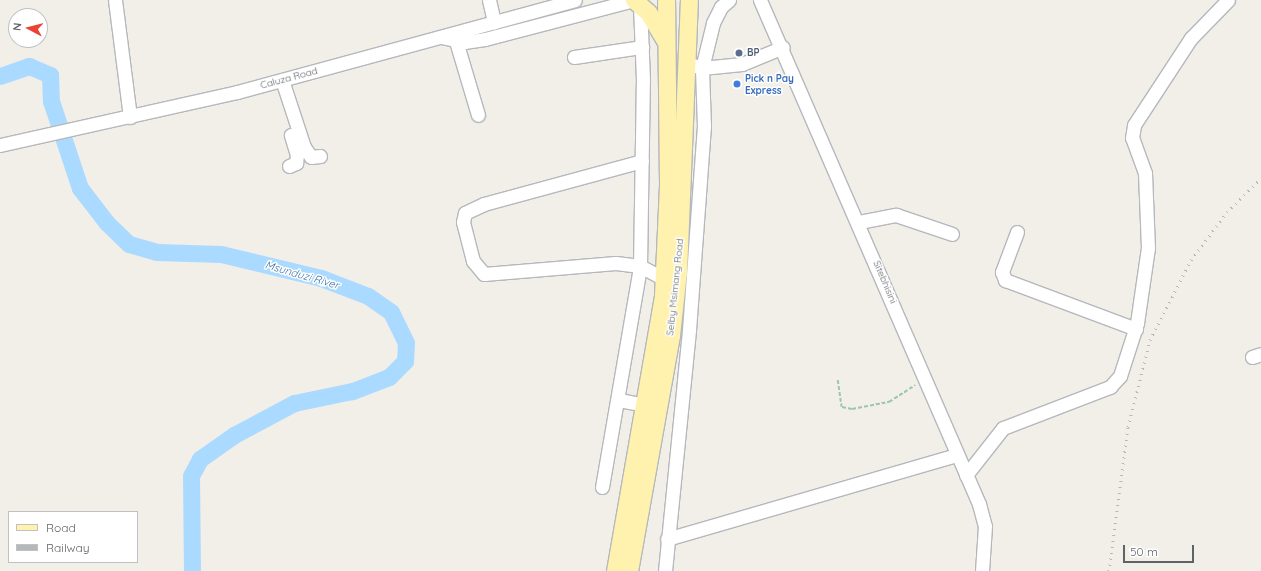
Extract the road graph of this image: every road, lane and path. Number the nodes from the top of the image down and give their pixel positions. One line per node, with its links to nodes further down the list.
1 (115, 0): 20 (street)
2 (489, 0): 10 (street)
3 (575, 0): 10 (street, Caluza Road)
4 (666, 0): 13 (main road, Selby Msimang Road)
5 (689, 0): 17 (main road, Selby Msimang Road)
6 (729, 0): 17 (street)
7 (760, 0): 15 (street, Sitebhisini)
8 (1228, 0): 30 (street)
9 (636, 2): 12 (street); 13 (main road); 14 (street)
10 (494, 22): 11 (street, Caluza Road)
11 (439, 37): 12 (street); 18 (street, Caluza Road)
12 (456, 41): 19 (street)
13 (667, 44): 29 (main road, Selby Msimang Road)
14 (642, 47): 16 (street); 23 (street)
15 (783, 47): 17 (street); 25 (street, Sitebhisini)
16 (574, 57)
17 (695, 65): 38 (street); 40 (main road, Selby Msimang Road)
18 (278, 81): 20 (street, Caluza Road); 22 (street); 24 (street)
19 (478, 115)
20 (130, 117): 21 (street, Caluza Road)
21 (0, 145)
22 (320, 156)
23 (642, 161): 28 (street); 28 (street)
24 (289, 166)
25 (859, 222): 27 (street); 31 (street, Sitebhisini)
26 (1017, 232): 30 (street)
27 (952, 234)
28 (640, 266): 29 (street); 33 (street)
29 (664, 279): 34 (main road, Selby Msimang Road)
30 (1136, 329): 36 (street)
31 (925, 375): 32 (path); 35 (street, Sitebhisini)
32 (838, 380)
33 (619, 400): 34 (street); 37 (street)
34 (645, 405): 39 (main road, Selby Msimang Road)
35 (958, 455): 36 (street, Sitebhisini); 38 (street)
36 (966, 475): 42 (street, Sitebhisini)
37 (602, 487)
38 (668, 539): 41 (street)
39 (615, 571)
40 (629, 571)
41 (665, 571)
42 (982, 571)

